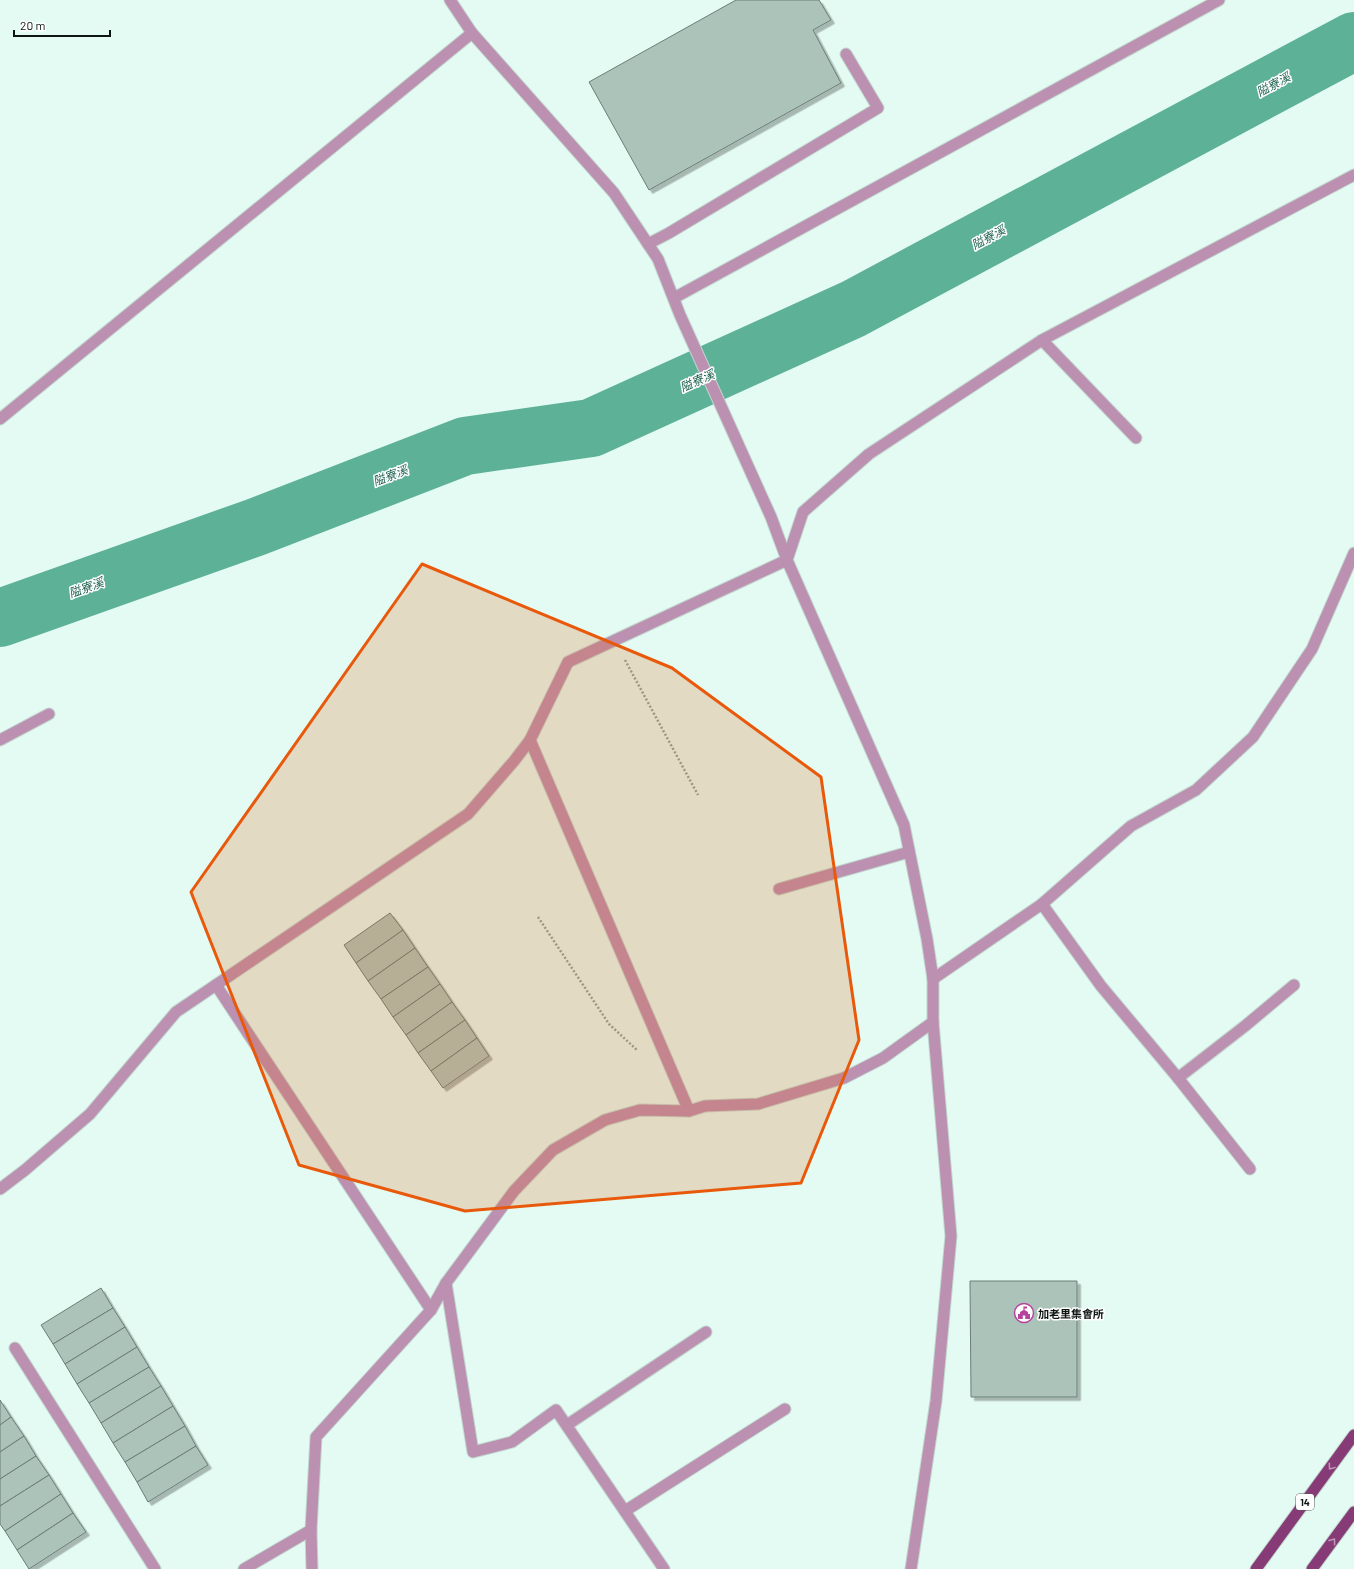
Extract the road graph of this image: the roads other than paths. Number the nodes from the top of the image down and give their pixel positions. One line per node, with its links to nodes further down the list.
1 (450, 0): 3 (street)
2 (1219, 0): 7 (street)
3 (472, 33): 6 (street); 9 (street)
4 (846, 54): 6 (street)
5 (1354, 175): 8 (street)
6 (648, 244): 7 (street)
7 (674, 298): 12 (street)
8 (1042, 340): 10 (street); 12 (street)
9 (0, 419)
10 (1136, 438)
11 (1354, 553): 18 (street)
12 (787, 560): 15 (street); 16 (street)
13 (49, 714): 14 (street)
14 (0, 740)
15 (530, 740): 20 (street); 24 (street)
16 (909, 852): 17 (street); 19 (street)
17 (779, 889)
18 (1042, 904): 19 (street); 23 (street)
19 (933, 979): 22 (street)
20 (216, 985): 26 (street); 28 (street)
21 (1294, 985): 23 (street)
22 (933, 1022): 24 (street); 41 (street)
23 (1178, 1078): 25 (street)
24 (689, 1111): 27 (street)
25 (1250, 1169)
26 (0, 1189)
27 (446, 1283): 28 (street); 32 (street)
28 (431, 1310): 36 (street)
29 (706, 1332): 32 (street)
30 (15, 1348): 37 (street)
31 (785, 1409): 34 (street)
32 (567, 1425): 34 (street)
33 (1354, 1435): 42 (main road, 14, one-way to 42)
34 (625, 1511): 40 (street)
35 (1354, 1512): 43 (main road, one-way to 35)
36 (310, 1530): 38 (street); 39 (street)
37 (155, 1569)
38 (244, 1569)
39 (312, 1569)
40 (664, 1569)
41 (911, 1569)
42 (1256, 1569)
43 (1312, 1569)

